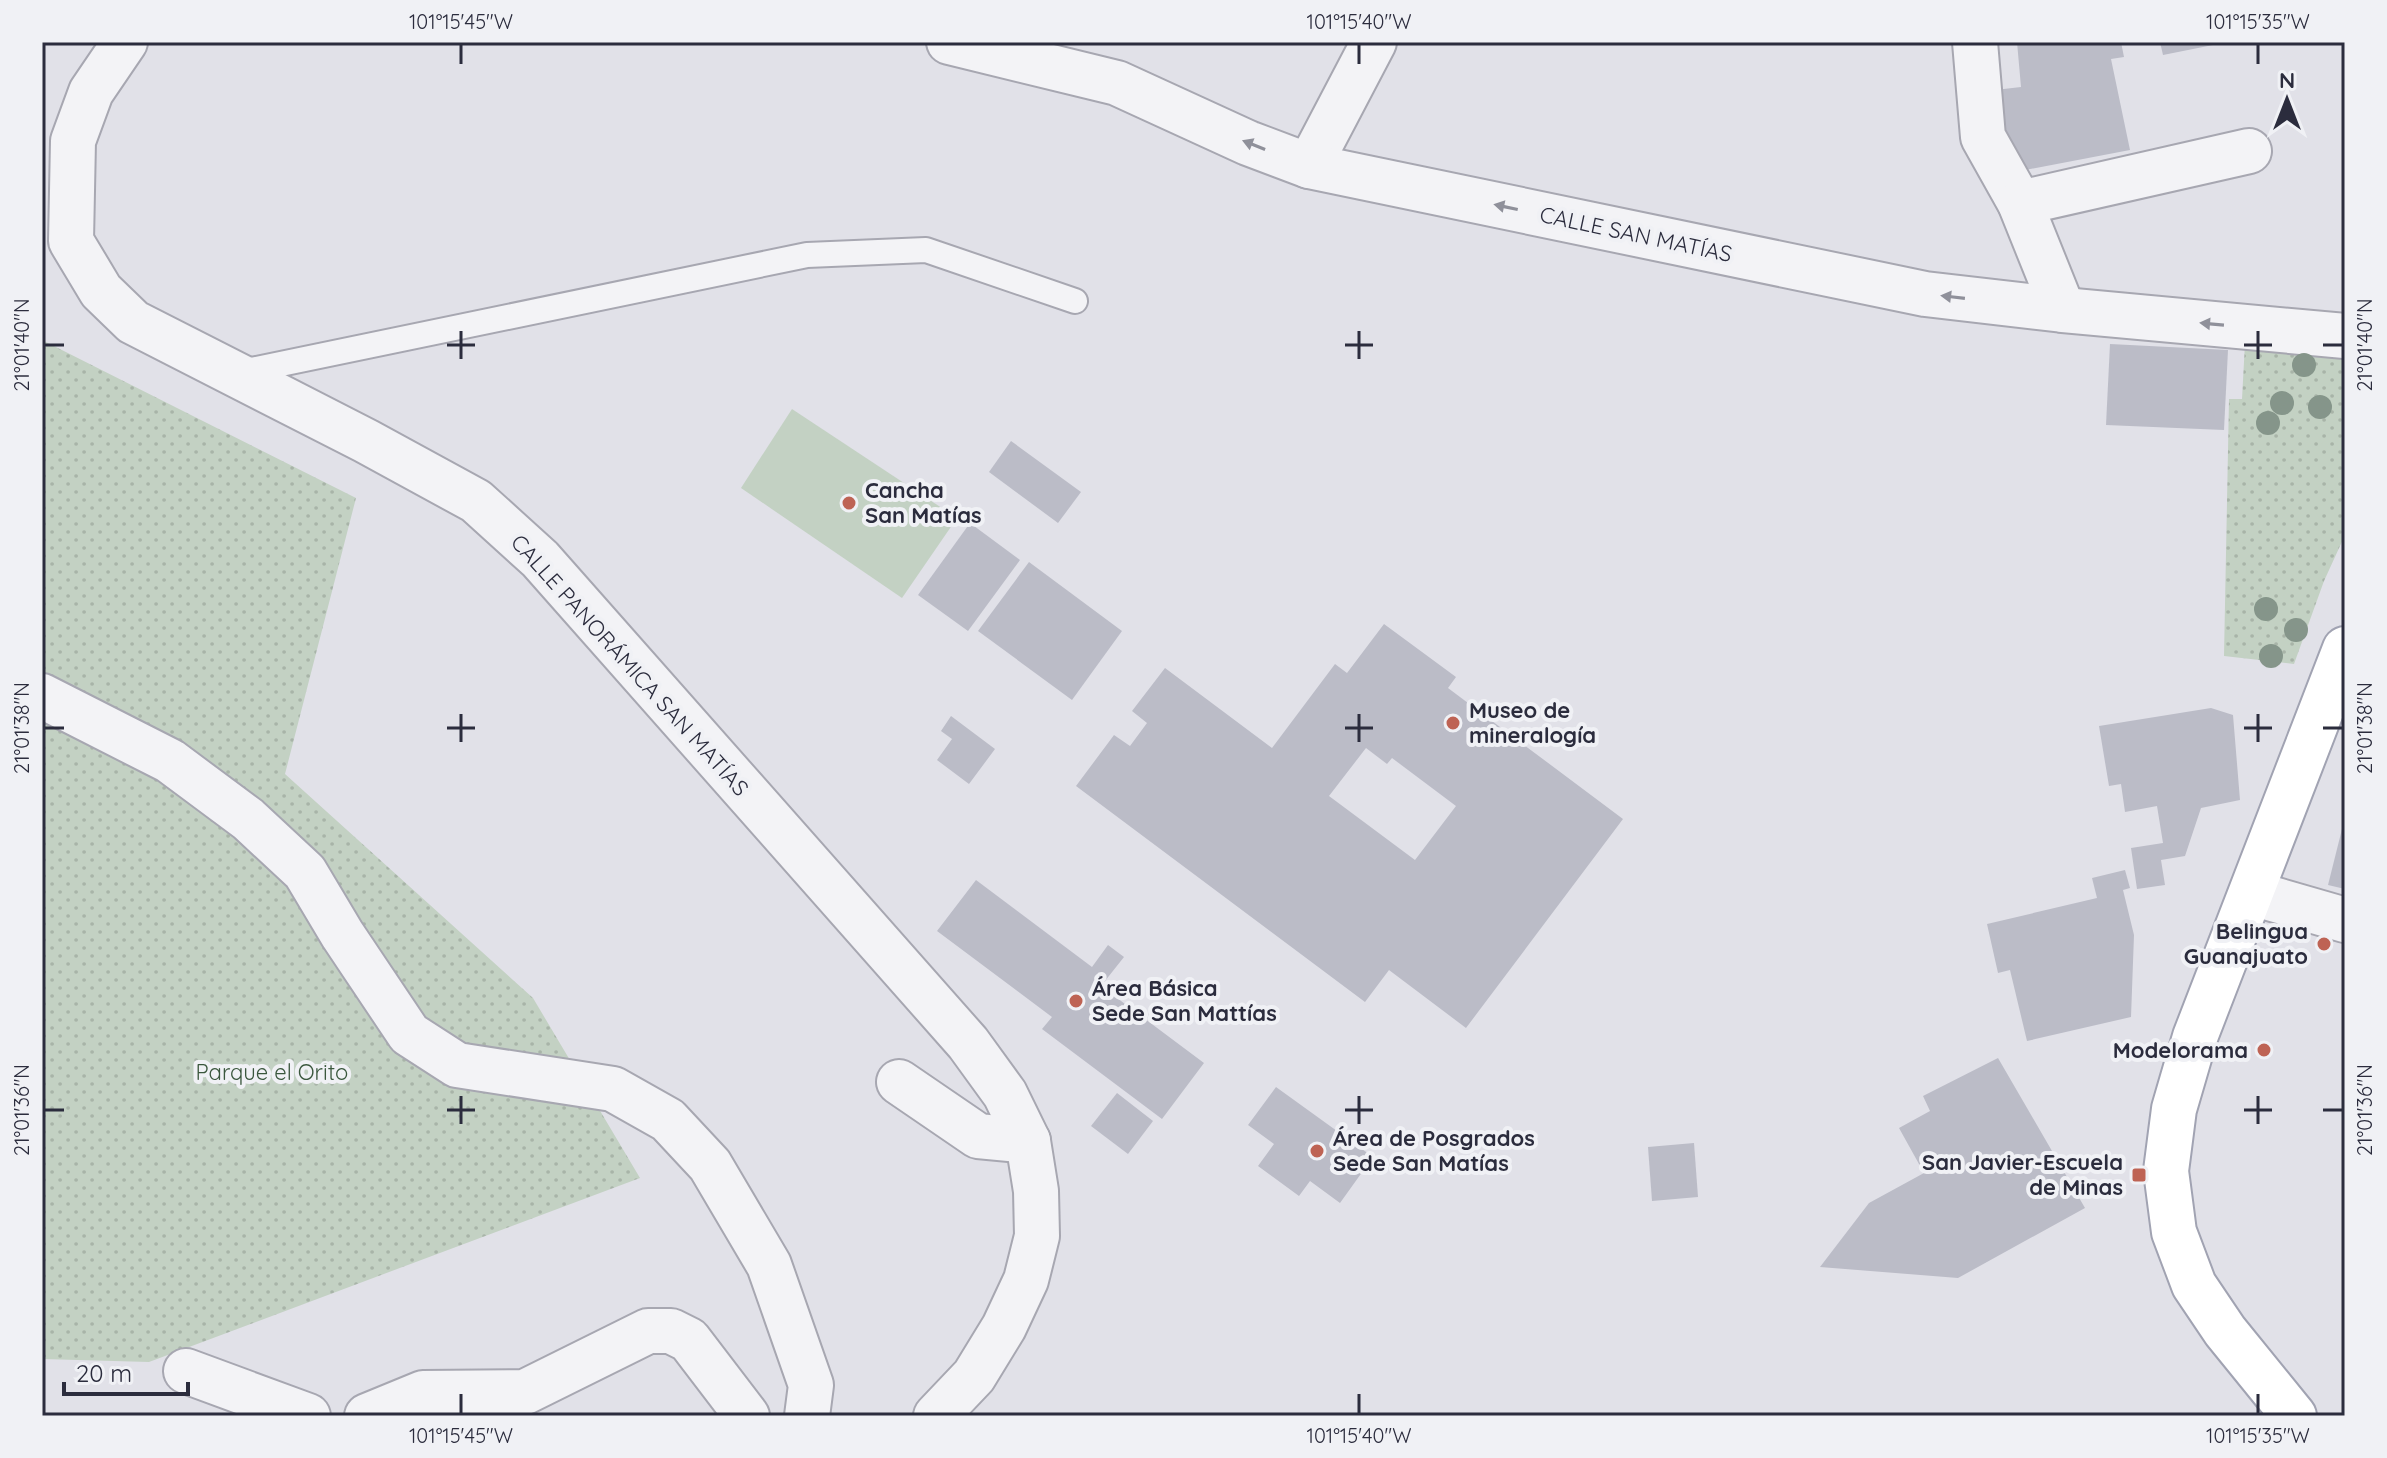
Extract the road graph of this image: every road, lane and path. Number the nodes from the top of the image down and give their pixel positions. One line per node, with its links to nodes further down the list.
1 (125, 42): 11 (street, CALLE PANORÁMICA SAN MATÍAS)
2 (949, 42): 6 (street, CALLE SAN MATÍAS, one-way to 2)
3 (1374, 42): 6 (street)
4 (1975, 42): 7 (street)
5 (2249, 151): 7 (street)
6 (1309, 166): 9 (street, CALLE SAN MATÍAS, one-way to 6)
7 (2020, 203): 9 (street)
8 (1075, 301): 11 (lane)
9 (2063, 310): 10 (street, CALLE SAN MATÍAS, one-way to 9)
10 (2345, 336)
11 (234, 374): 17 (street, CALLE PANORÁMICA SAN MATÍAS)
12 (2345, 649): 14 (main road)
13 (42, 696): 22 (street)
14 (2252, 893): 15 (street); 24 (main road)
15 (2345, 920)
16 (899, 1082): 17 (street)
17 (1028, 1141): 23 (street, CALLE PANORÁMICA SAN MATÍAS)
18 (186, 1371): 19 (street)
19 (308, 1416)
20 (367, 1416): 21 (street)
21 (747, 1416)
22 (807, 1416)
23 (936, 1416)
24 (2294, 1416)

